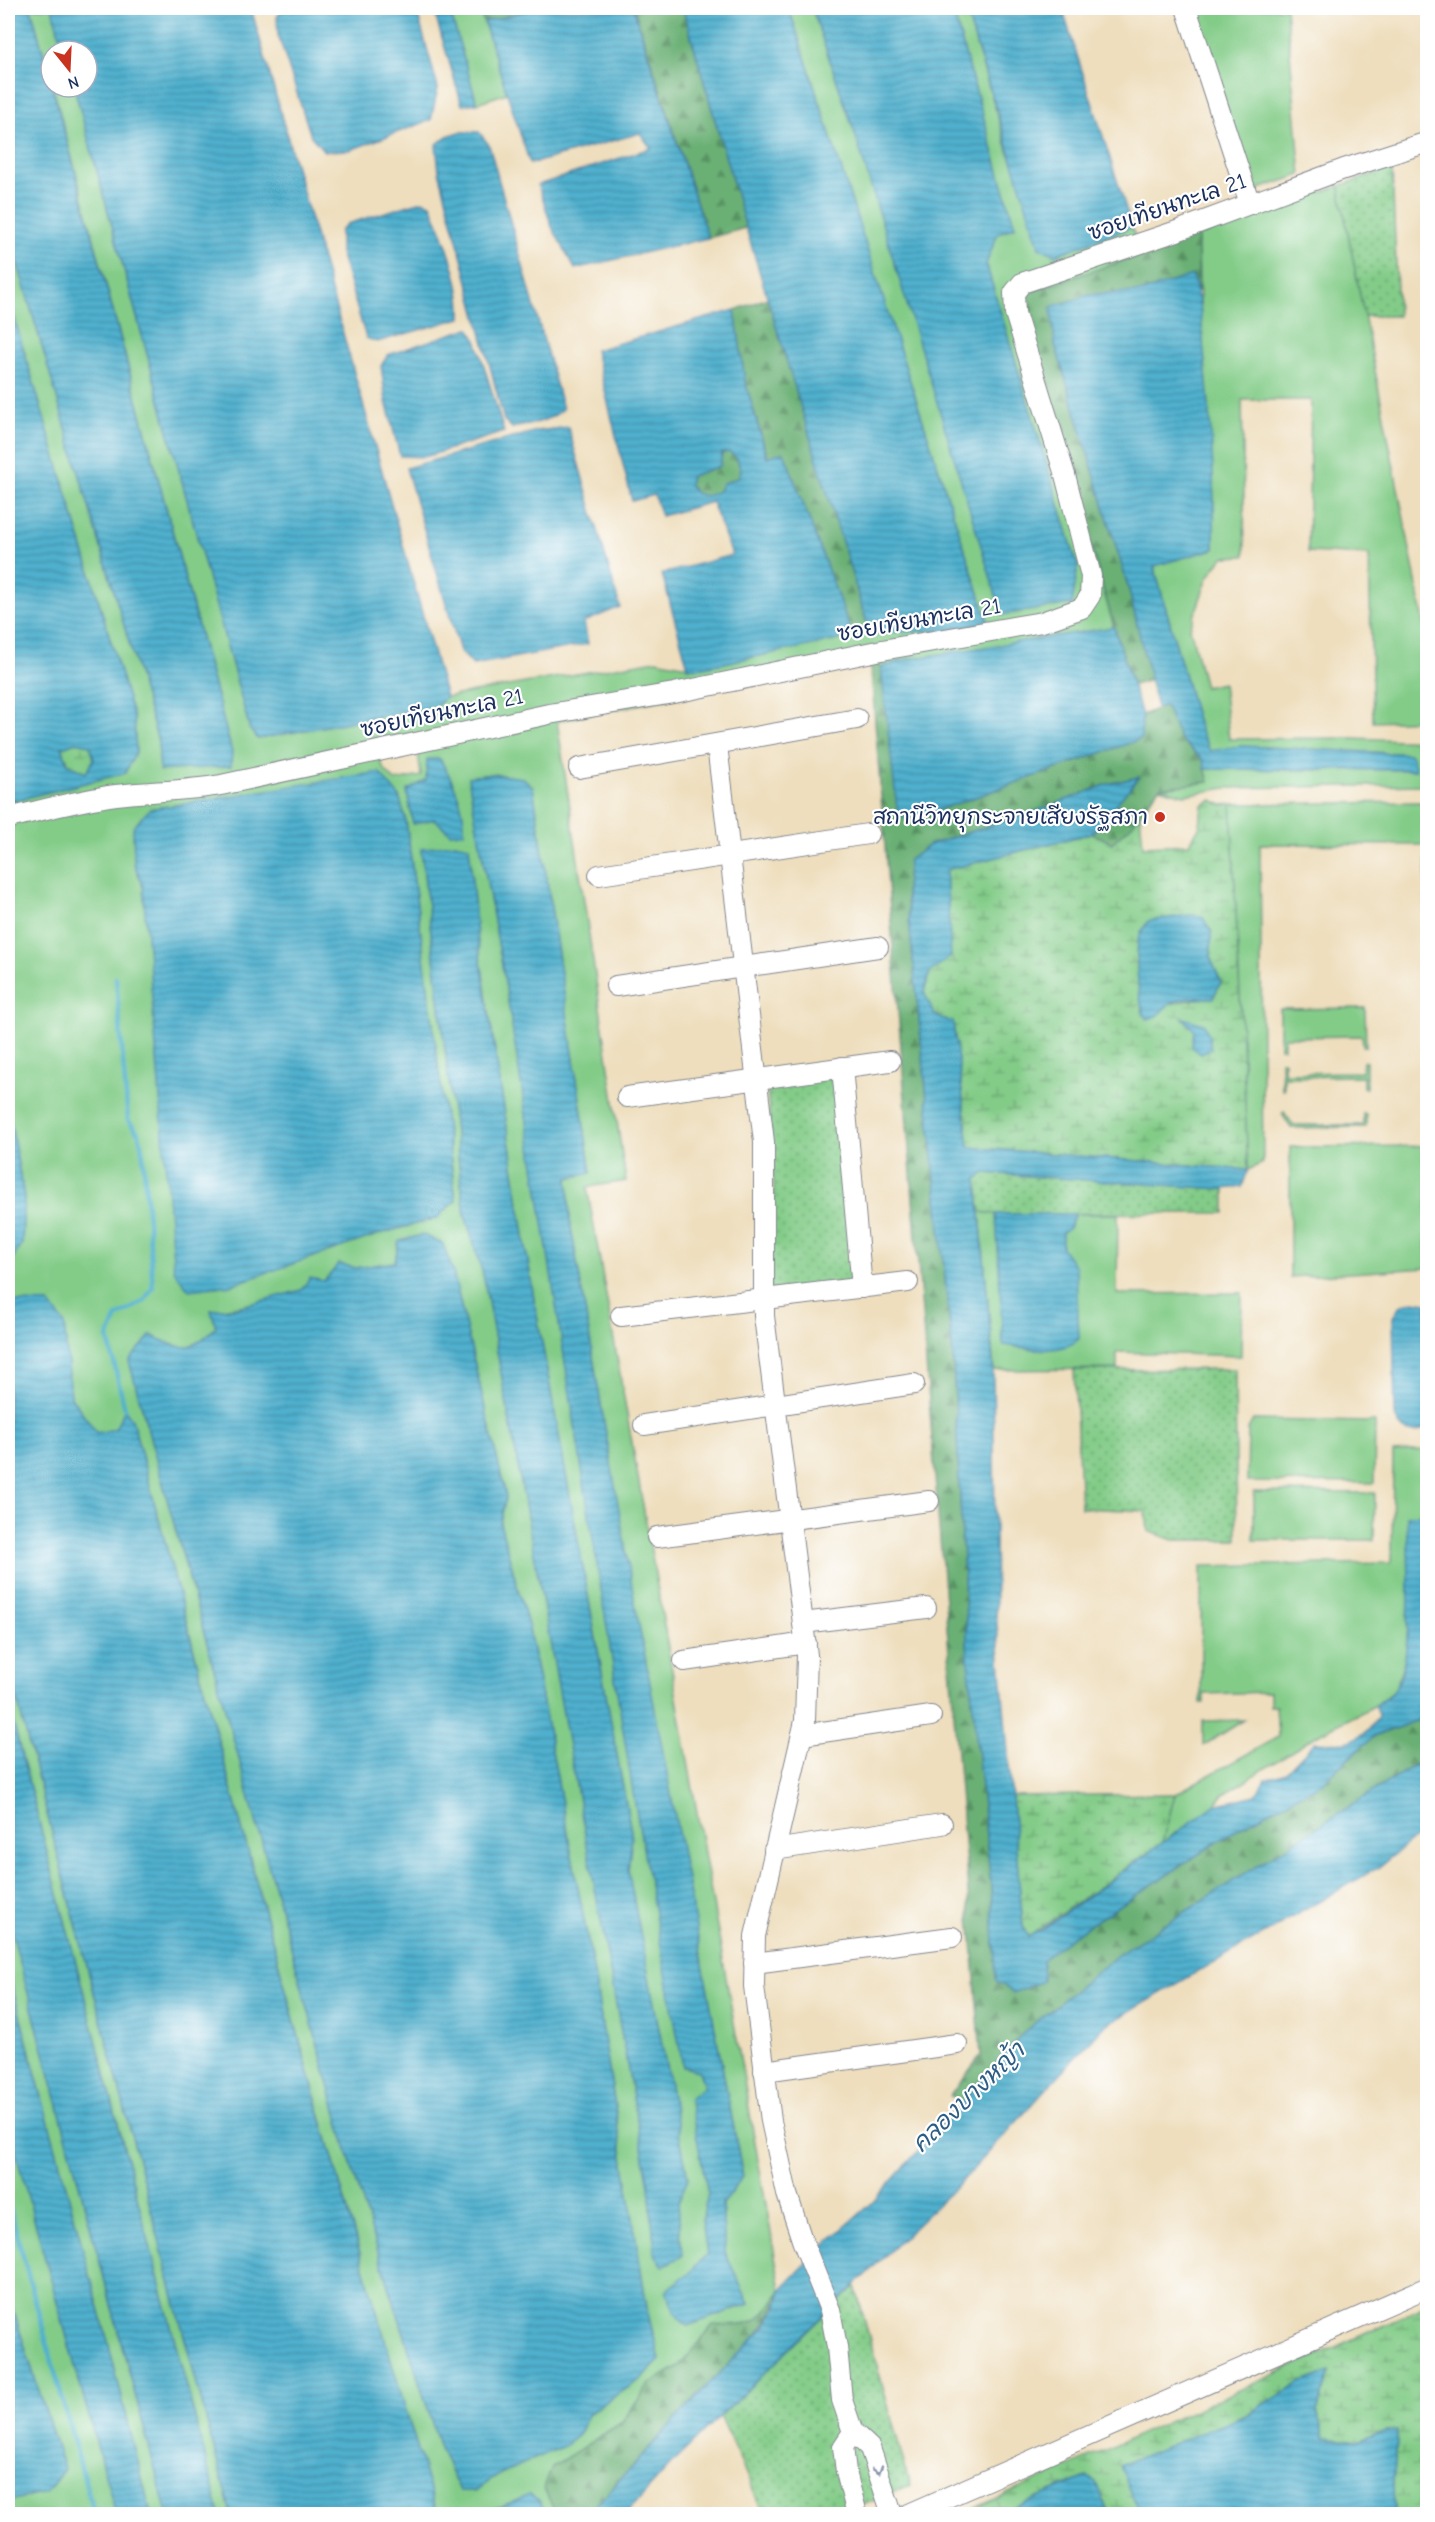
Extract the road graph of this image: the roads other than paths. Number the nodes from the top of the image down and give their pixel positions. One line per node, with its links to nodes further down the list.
1 (1186, 8): 3 (street)
2 (1428, 142): 3 (street, ซอยเทียนทะเล 21)
3 (1250, 204): 7 (street, ซอยเทียนทะเล 21)
4 (857, 719): 5 (street)
5 (717, 745): 6 (street); 9 (street)
6 (579, 768)
7 (8, 818)
8 (868, 834): 9 (street)
9 (730, 855): 10 (street); 12 (street)
10 (599, 874)
11 (878, 947): 12 (street)
12 (743, 967): 13 (street); 16 (street)
13 (616, 986)
14 (890, 1061): 15 (street)
15 (842, 1068): 16 (street); 19 (street)
16 (756, 1079): 17 (street); 20 (street)
17 (627, 1097)
18 (908, 1282): 19 (street)
19 (862, 1288): 20 (street)
20 (764, 1299): 21 (street); 23 (street)
21 (621, 1316)
22 (914, 1383): 23 (street)
23 (775, 1405): 24 (street); 26 (street)
24 (644, 1425)
25 (930, 1501): 26 (street)
26 (790, 1519): 27 (street); 29 (street)
27 (657, 1537)
28 (926, 1608): 29 (street)
29 (803, 1623): 30 (street)
30 (806, 1643): 31 (street); 33 (street)
31 (684, 1661)
32 (931, 1716): 33 (street)
33 (802, 1735): 35 (street)
34 (942, 1824): 35 (street)
35 (774, 1850): 37 (street)
36 (952, 1937): 37 (street)
37 (754, 1964): 39 (street)
38 (957, 2044): 39 (street)
39 (764, 2071): 41 (street)
40 (1428, 2287): 44 (street)
41 (853, 2432): 42 (street); 43 (street, one-way to 43)
42 (857, 2514)
43 (892, 2514)
44 (909, 2514)

